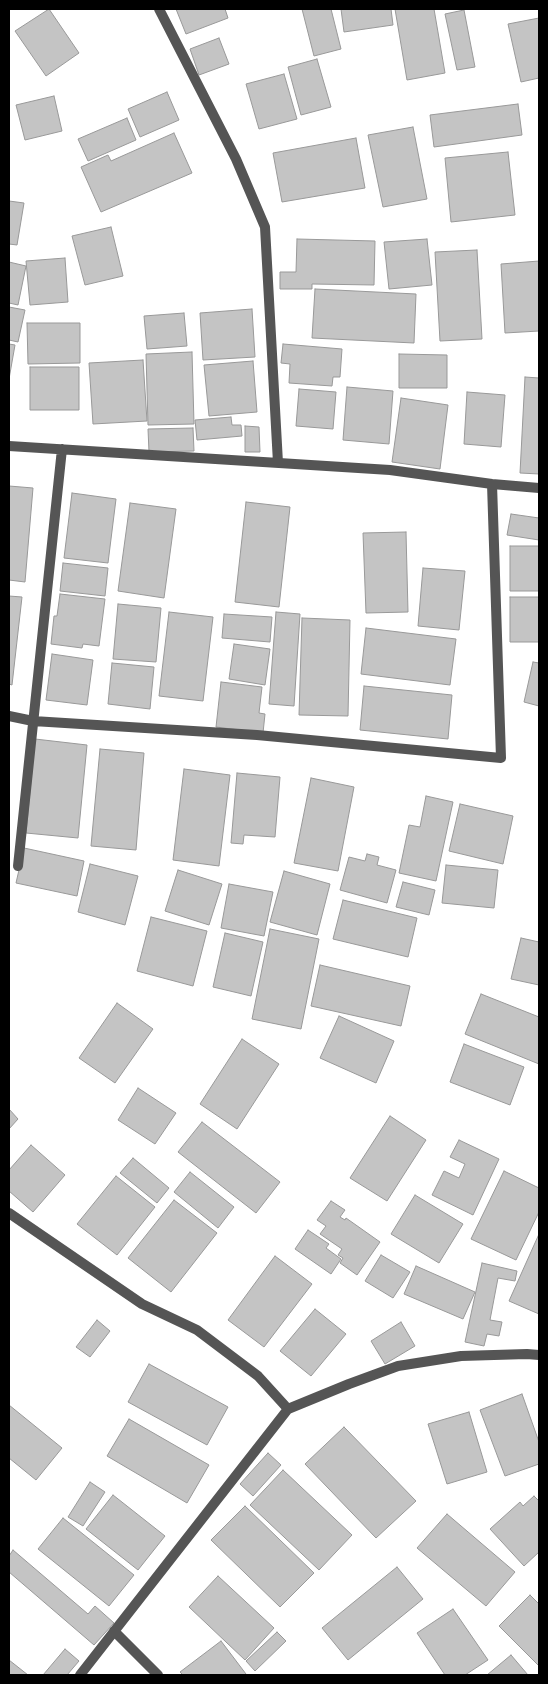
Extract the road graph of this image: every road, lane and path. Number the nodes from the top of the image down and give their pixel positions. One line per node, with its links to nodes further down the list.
1 (159, 9): 4 (street)
2 (9, 446): 3 (street)
3 (62, 449): 4 (street); 8 (street)
4 (278, 463): 5 (street)
5 (492, 484): 6 (street); 8 (street)
6 (539, 488)
7 (9, 716): 8 (street)
8 (33, 721): 9 (street)
9 (18, 866)
10 (9, 1213): 12 (street)
11 (539, 1355): 12 (street)
12 (288, 1409): 13 (street)
13 (114, 1631): 14 (street); 15 (street)
14 (80, 1675)
15 (158, 1675)

